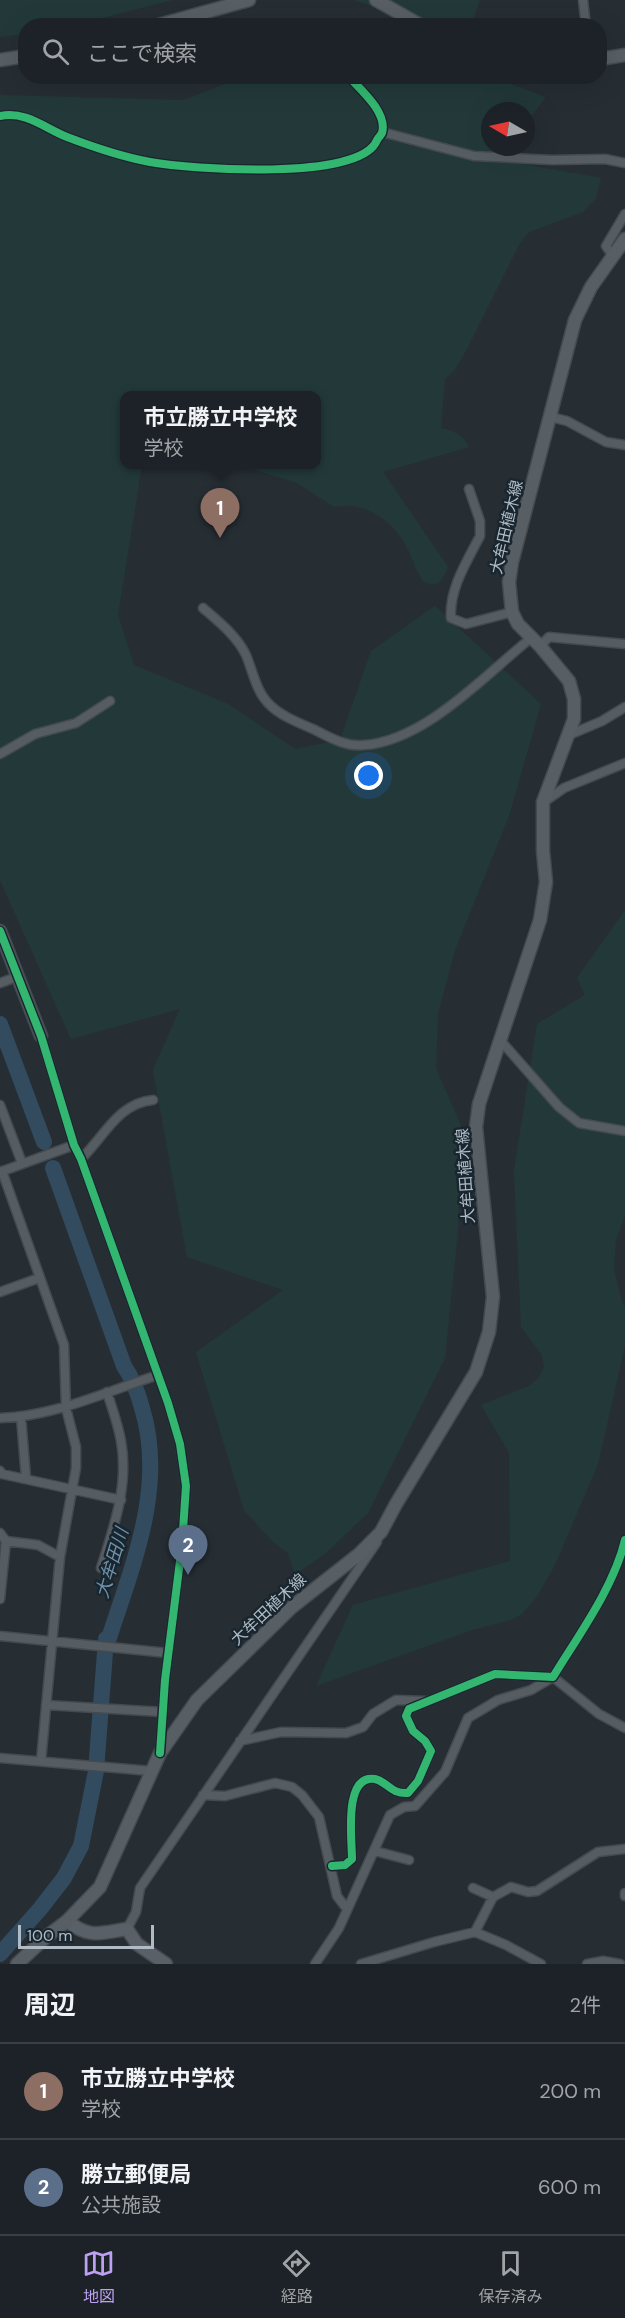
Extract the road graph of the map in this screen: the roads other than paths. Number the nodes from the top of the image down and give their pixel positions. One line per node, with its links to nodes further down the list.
1 (249, 0): 4 (main road)
2 (376, 0): 5 (main road)
3 (583, 0): 6 (street)
4 (184, 18)
5 (408, 18)
6 (585, 18)
7 (625, 56): 9 (main road)
8 (18, 57): 10 (main road)
9 (607, 58)
10 (0, 60)
11 (356, 84): 13 (street)
12 (0, 116): 13 (street)
13 (382, 132): 14 (street)
14 (623, 161)
15 (625, 214): 17 (street)
16 (625, 239): 17 (main road, 大牟田植木線)
17 (613, 256): 18 (main road, 大牟田植木線)
18 (551, 417): 19 (street); 22 (main road, 大牟田植木線)
19 (625, 445)
20 (470, 489): 22 (street)
21 (203, 608): 23 (street)
22 (512, 612): 23 (main road, 大牟田植木線)
23 (536, 642): 24 (street); 27 (main road, 大牟田植木線)
24 (625, 644)
25 (110, 701): 28 (street)
26 (625, 707): 27 (street)
27 (569, 735): 30 (main road, 大牟田植木線)
28 (0, 754)
29 (625, 763): 30 (street)
30 (543, 802): 35 (main road, 大牟田植木線)
31 (0, 931): 32 (main road)
32 (19, 976): 33 (street); 34 (main road)
33 (0, 983)
34 (40, 1036): 39 (street)
35 (501, 1041): 38 (street); 54 (main road, 大牟田植木線)
36 (153, 1100): 40 (street)
37 (0, 1105): 41 (street)
38 (625, 1131)
39 (74, 1145): 40 (street); 41 (street)
40 (81, 1159): 45 (street)
41 (22, 1163): 42 (street)
42 (1, 1172): 43 (street)
43 (39, 1278): 44 (street); 47 (street)
44 (0, 1292)
45 (158, 1375): 46 (street); 63 (street)
46 (107, 1392): 47 (street); 53 (street)
47 (66, 1408): 48 (street); 52 (street)
48 (21, 1417): 49 (street); 51 (street)
49 (0, 1418)
50 (0, 1471): 51 (street)
51 (26, 1478): 52 (street)
52 (72, 1490): 53 (street); 58 (street)
53 (121, 1500): 59 (street)
54 (396, 1504): 69 (street); 70 (main road, 大牟田植木線)
55 (0, 1533): 57 (street)
56 (625, 1540): 64 (street)
57 (6, 1541): 58 (street); 60 (street)
58 (60, 1557): 62 (street)
59 (101, 1568)
60 (0, 1599)
61 (0, 1636): 62 (street)
62 (52, 1642): 63 (street); 66 (street)
63 (168, 1653): 67 (street)
64 (553, 1677): 65 (street); 68 (street); 76 (street)
65 (429, 1702): 69 (street); 78 (street)
66 (46, 1706): 67 (street); 72 (street)
67 (163, 1712): 70 (street)
68 (625, 1728)
69 (240, 1741): 74 (street)
70 (160, 1753): 73 (main road, 大牟田植木線)
71 (0, 1758): 72 (street)
72 (41, 1761): 73 (street)
73 (151, 1772): 82 (main road, 大牟田植木線)
74 (204, 1795): 78 (street); 83 (street)
75 (625, 1849): 80 (street)
76 (375, 1851): 77 (street); 81 (street)
77 (409, 1860)
78 (332, 1866): 81 (street)
79 (473, 1888): 80 (street)
80 (493, 1897): 84 (street)
81 (346, 1909): 87 (street)
82 (67, 1922): 83 (main road); 85 (main road, 大牟田植木線)
83 (127, 1929): 86 (main road)
84 (475, 1932): 88 (street); 89 (street)
85 (17, 1964)
86 (166, 1964)
87 (315, 1964)
88 (361, 1964)
89 (541, 1964)
90 (587, 1964): 91 (street)
91 (620, 1964)

